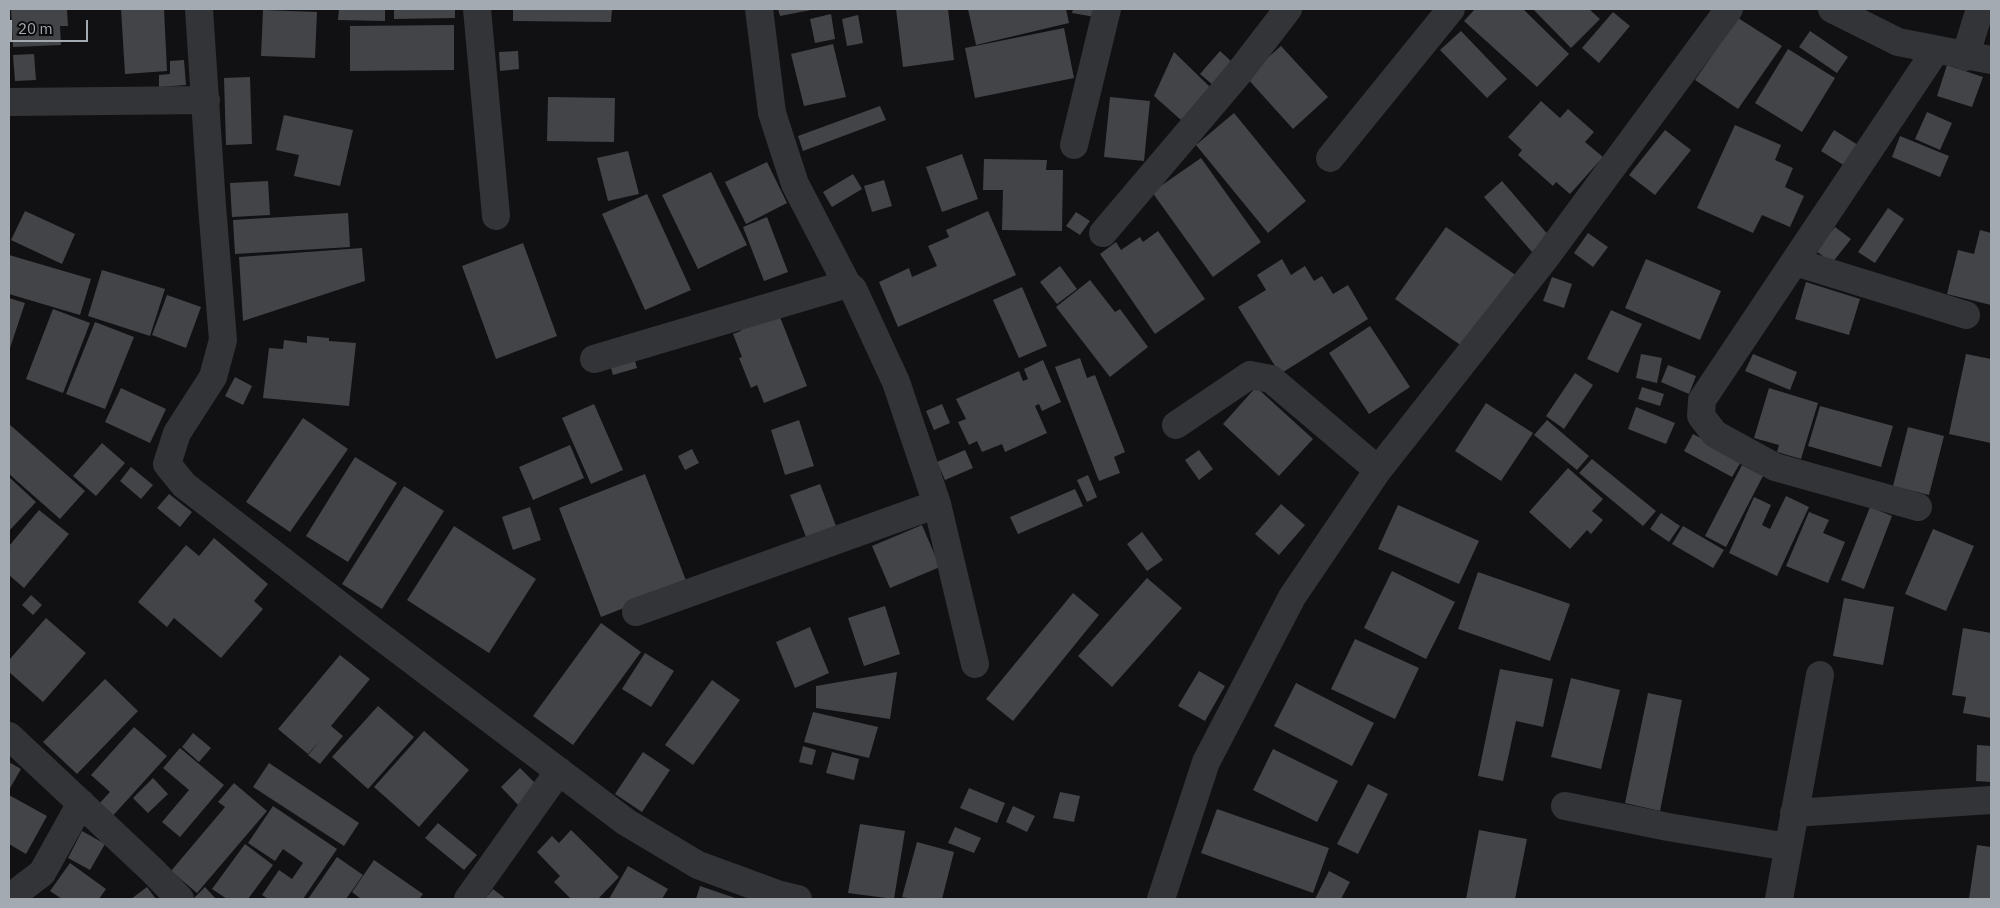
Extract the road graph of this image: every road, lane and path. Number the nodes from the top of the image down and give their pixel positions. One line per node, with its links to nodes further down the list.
1 (199, 9): 12 (street)
2 (477, 9): 16 (street)
3 (759, 9): 19 (street)
4 (1107, 9): 14 (street)
5 (1288, 9): 17 (street)
6 (1451, 9): 15 (street)
7 (1730, 9): 23 (street)
8 (1832, 9): 10 (street)
9 (1980, 9): 11 (street)
10 (1936, 50): 11 (street); 18 (street)
11 (1978, 59)
12 (206, 100): 13 (street); 30 (street)
13 (9, 102)
14 (1074, 145)
15 (1330, 158)
16 (496, 216)
17 (1103, 233)
18 (1795, 262): 20 (street); 25 (street)
19 (847, 284): 21 (street); 24 (street)
20 (1966, 315)
21 (594, 359)
22 (1176, 425): 23 (street)
23 (1378, 470): 41 (street)
24 (937, 504): 26 (street); 27 (street)
25 (1918, 507)
26 (636, 612)
27 (976, 664)
28 (1820, 674): 34 (street)
29 (9, 736): 32 (street)
30 (559, 771): 36 (street); 39 (street)
31 (1991, 800): 34 (street)
32 (81, 803): 37 (street); 38 (street)
33 (1565, 806): 35 (street)
34 (1794, 813): 35 (street)
35 (1788, 847): 42 (street)
36 (755, 893): 40 (street)
37 (11, 899)
38 (180, 899)
39 (468, 899)
40 (798, 899)
41 (1161, 899)
42 (1779, 899)

